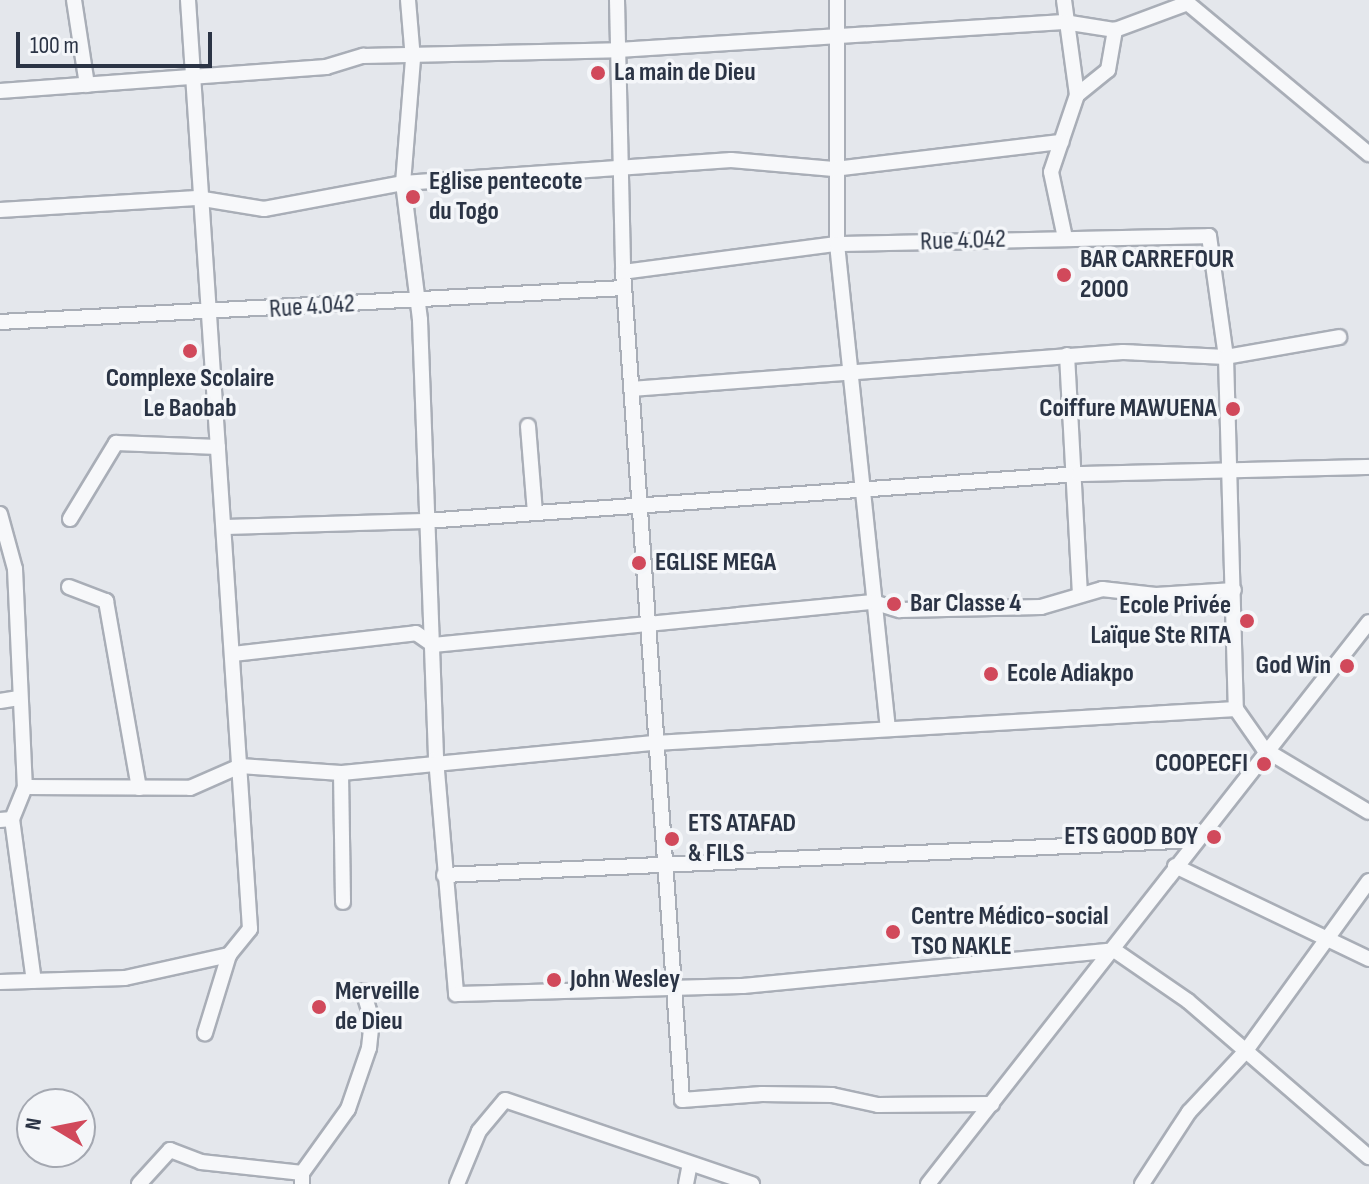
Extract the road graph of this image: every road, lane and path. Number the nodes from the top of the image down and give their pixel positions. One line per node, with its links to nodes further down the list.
1 (74, 0): 14 (street)
2 (188, 0): 13 (street)
3 (408, 0): 12 (street)
4 (617, 0): 11 (street)
5 (837, 0): 10 (street)
6 (1064, 0): 8 (street)
7 (1186, 2): 9 (street); 18 (street)
8 (1064, 22): 9 (street); 10 (street); 16 (street)
9 (1115, 30): 16 (street)
10 (839, 38): 11 (street); 20 (street)
11 (618, 50): 12 (street); 19 (street)
12 (413, 59): 13 (street); 21 (street)
13 (196, 78): 14 (street); 22 (street)
14 (87, 85): 15 (street)
15 (0, 91)
16 (1077, 95): 17 (street)
17 (1061, 142): 20 (street); 24 (street)
18 (1369, 154)
19 (625, 169): 20 (street); 21 (street); 26 (street)
20 (834, 169): 25 (street)
21 (403, 183): 22 (street); 27 (street)
22 (197, 198): 23 (street); 28 (street)
23 (0, 210)
24 (1065, 238): 25 (street, Rue 4.042); 32 (street, Rue 4.042)
25 (837, 244): 26 (street, Rue 4.042); 33 (street)
26 (623, 280): 27 (street, Rue 4.042); 34 (street)
27 (418, 301): 28 (street, Rue 4.042); 45 (street)
28 (207, 314): 29 (street, Rue 4.042); 36 (street)
29 (0, 322)
30 (1339, 337): 32 (street)
31 (1067, 355): 32 (street); 33 (street); 38 (street)
32 (1226, 357): 39 (street)
33 (849, 372): 34 (street); 40 (street)
34 (631, 389): 41 (street)
35 (528, 426): 42 (street)
36 (218, 447): 44 (street); 46 (street)
37 (1369, 467): 39 (street)
38 (1071, 474): 39 (street); 40 (street); 50 (street)
39 (1232, 475): 49 (street)
40 (859, 491): 41 (street); 51 (street)
41 (640, 505): 42 (street); 53 (street)
42 (535, 513): 45 (street)
43 (0, 514): 47 (street)
44 (70, 519)
45 (425, 521): 46 (street); 55 (street)
46 (225, 527): 56 (street)
47 (7, 569): 54 (street)
48 (69, 587): 67 (street)
49 (1234, 590): 50 (street); 59 (street)
50 (1080, 594): 51 (street)
51 (873, 602): 53 (street); 60 (street)
52 (1369, 622): 62 (street)
53 (647, 624): 55 (street); 61 (street)
54 (7, 634): 57 (street)
55 (433, 645): 56 (street); 63 (street)
56 (233, 654): 64 (street)
57 (19, 698): 58 (street); 66 (street)
58 (0, 701)
59 (1236, 709): 60 (street); 62 (street)
60 (888, 728): 61 (street)
61 (655, 743): 63 (street); 71 (street)
62 (1264, 749): 68 (street); 70 (street)
63 (436, 759): 65 (street); 73 (street)
64 (240, 766): 65 (street); 67 (street); 78 (street)
65 (341, 773): 75 (street)
66 (25, 787): 67 (street); 69 (street)
67 (139, 788)
68 (1369, 812)
69 (6, 820): 80 (street)
70 (1196, 840): 71 (street); 72 (street)
71 (665, 864): 73 (street); 82 (street)
72 (1175, 866): 76 (street); 77 (street)
73 (444, 875): 82 (street)
74 (1369, 881): 76 (street)
75 (343, 902)
76 (1328, 939): 79 (street); 85 (street)
77 (1114, 950): 82 (street); 85 (street); 86 (street)
78 (229, 955): 80 (street); 84 (street)
79 (1369, 959)
80 (34, 981): 81 (street)
81 (0, 982)
82 (675, 988): 86 (street)
83 (363, 991): 89 (street)
84 (205, 1033)
85 (1245, 1052): 87 (street); 95 (street)
86 (992, 1104): 94 (street)
87 (1369, 1157)
88 (690, 1164): 91 (street); 92 (street); 93 (street)
89 (302, 1178): 90 (street)
90 (139, 1184)
91 (457, 1184)
92 (686, 1184)
93 (752, 1184)
94 (928, 1184)
95 (1142, 1184)

